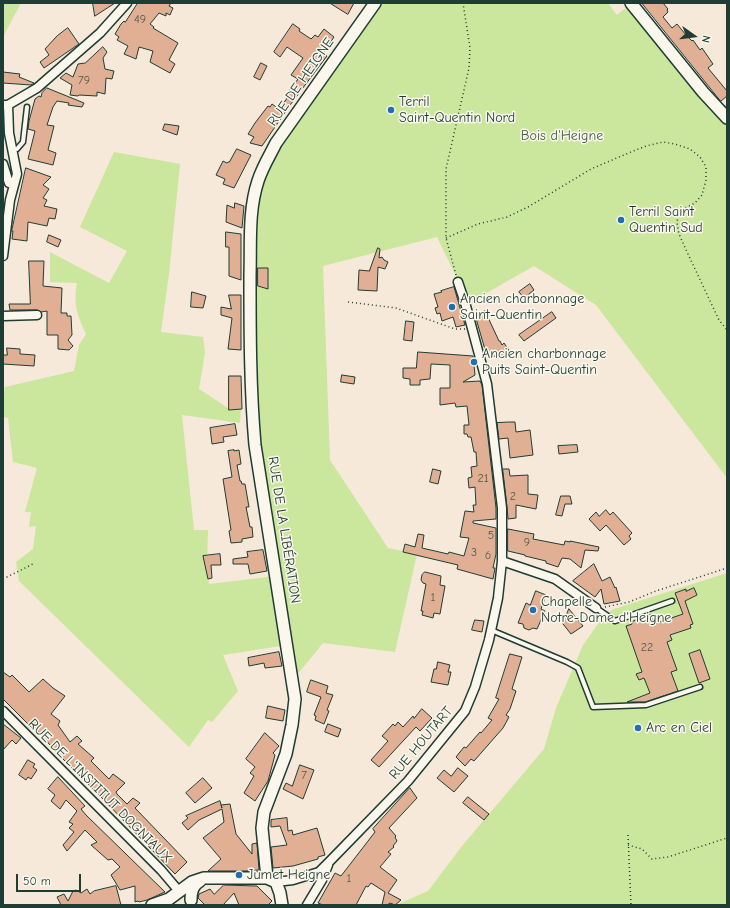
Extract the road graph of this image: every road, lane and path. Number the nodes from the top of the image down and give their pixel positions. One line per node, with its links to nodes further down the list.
1 (127, 3): 5 (street)
2 (375, 3): 11 (street, RUE DE HEIGNE)
3 (463, 3): 13 (path)
4 (631, 3): 8 (street)
5 (119, 7): 6 (street)
6 (6, 105): 9 (street)
7 (26, 107): 9 (lane)
8 (727, 118)
9 (12, 149): 12 (street)
10 (3, 164): 12 (street)
11 (258, 181): 35 (street, RUE DE LA LIBÉRATION)
12 (14, 184): 14 (street)
13 (446, 238): 15 (path); 20 (path)
14 (3, 256)
15 (458, 282): 19 (street, RUE HOUTART)
16 (348, 302): 19 (path)
17 (37, 315): 18 (street)
18 (3, 316)
19 (473, 330): 21 (street, RUE HOUTART)
20 (727, 330)
21 (502, 562): 26 (street); 27 (street, RUE HOUTART)
22 (33, 564): 24 (path)
23 (727, 568): 26 (path)
24 (3, 579)
25 (672, 602): 26 (lane)
26 (596, 608)
27 (491, 630): 28 (lane); 33 (street, RUE HOUTART)
28 (700, 687)
29 (3, 711): 36 (street, RUE DE L'INSTITUT DOGNIAUX)
30 (628, 836): 32 (path)
31 (727, 838): 32 (path)
32 (628, 845): 41 (path)
33 (329, 862): 35 (street, RUE HOUTART); 40 (street)
34 (204, 878): 35 (street); 36 (street); 37 (street)
35 (272, 880): 39 (street, RUE DE LA LIBÉRATION)
36 (178, 890): 37 (street); 38 (street)
37 (194, 902)
38 (152, 905)
39 (282, 905)
40 (307, 905)
41 (631, 905)

